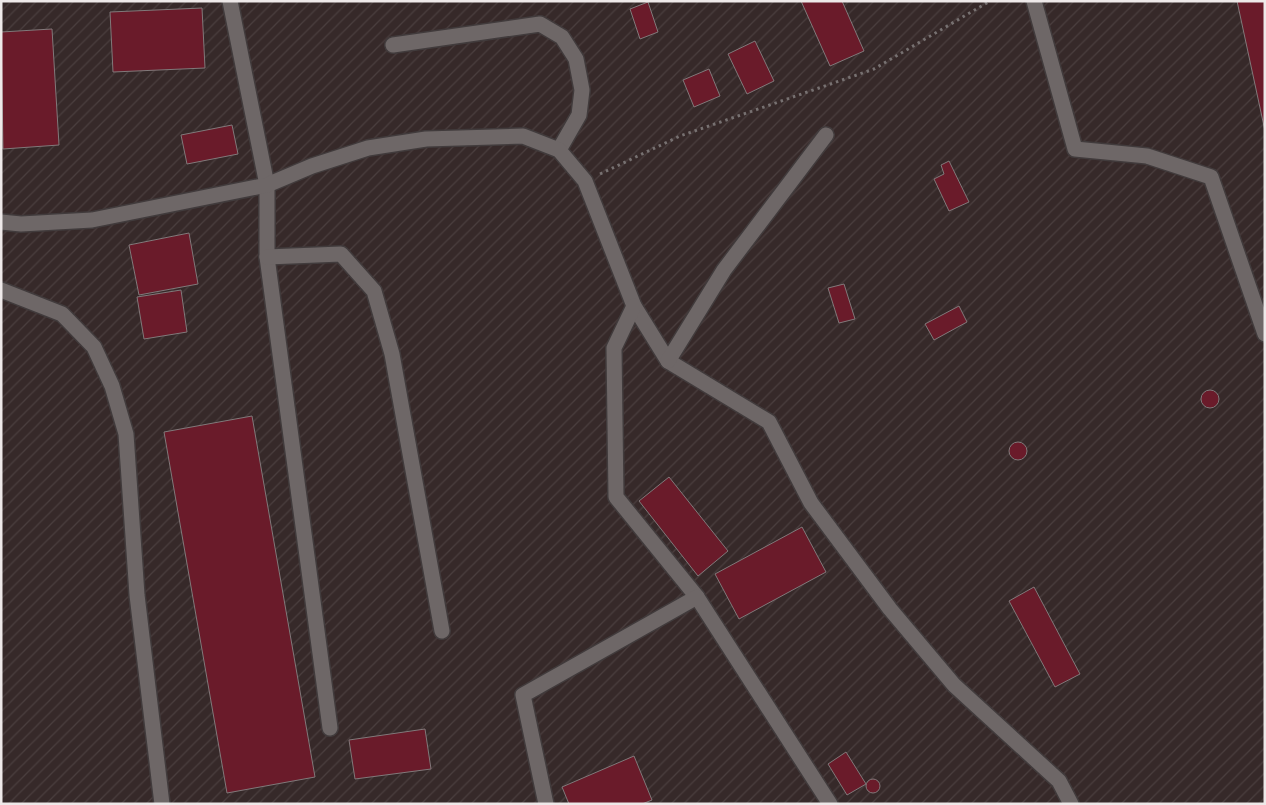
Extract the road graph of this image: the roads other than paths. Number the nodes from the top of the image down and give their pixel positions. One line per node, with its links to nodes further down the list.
1 (230, 1): 6 (street)
2 (1034, 1): 11 (street)
3 (393, 45): 5 (street)
4 (826, 136): 12 (street)
5 (559, 150): 6 (street); 10 (street)
6 (268, 185): 7 (street); 8 (street)
7 (1, 222)
8 (266, 257): 14 (street); 15 (street)
9 (1, 290): 16 (street)
10 (634, 306): 12 (street); 13 (street)
11 (1265, 334)
12 (668, 361): 19 (street)
13 (697, 597): 17 (street); 18 (street)
14 (442, 631)
15 (330, 728)
16 (162, 804)
17 (546, 804)
18 (830, 804)
19 (1071, 804)

